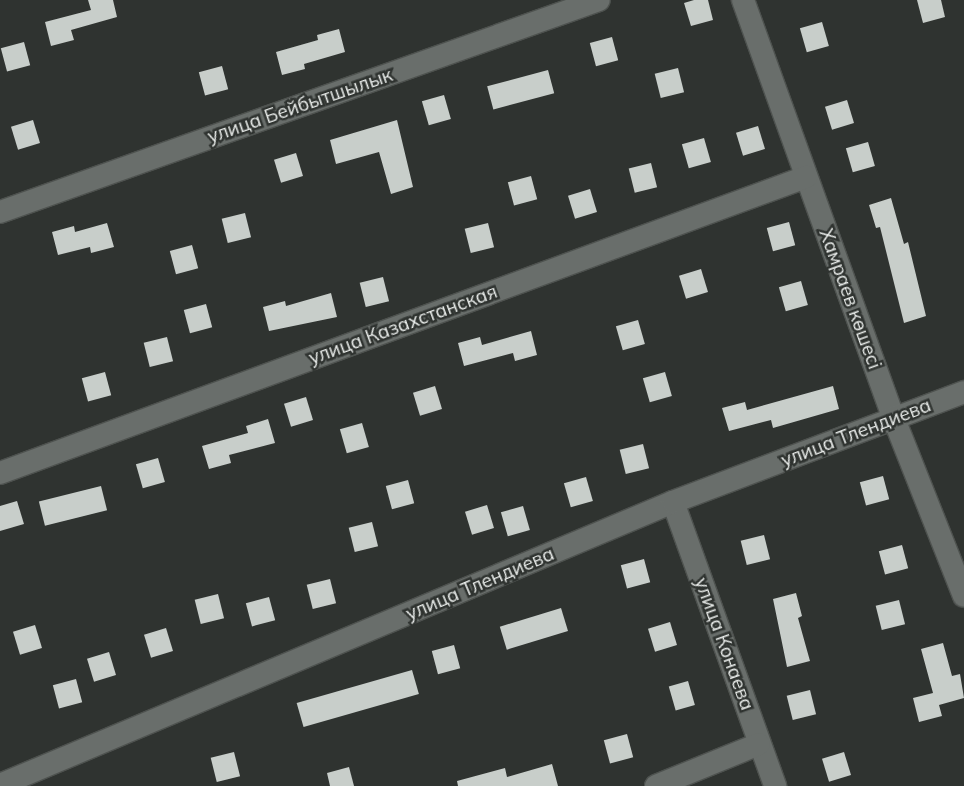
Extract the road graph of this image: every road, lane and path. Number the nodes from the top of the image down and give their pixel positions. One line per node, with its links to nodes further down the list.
1 (599, 0): 4 (street, улица Бейбытшылык)
2 (743, 0): 3 (street, Хамраев көшесі)
3 (806, 178): 6 (street, Хамраев көшесі); 7 (street, улица Казахстанская)
4 (0, 212)
5 (964, 392): 6 (street, улица Тлендиева)
6 (894, 418): 8 (street, улица Тлендиева); 9 (street, Хамраев көшесі)
7 (0, 473)
8 (673, 502): 10 (street, улица Конаева); 11 (street, улица Тлендиева)
9 (964, 596)
10 (759, 744): 12 (street); 13 (street, улица Конаева)
11 (0, 785)
12 (656, 786)
13 (775, 786)

